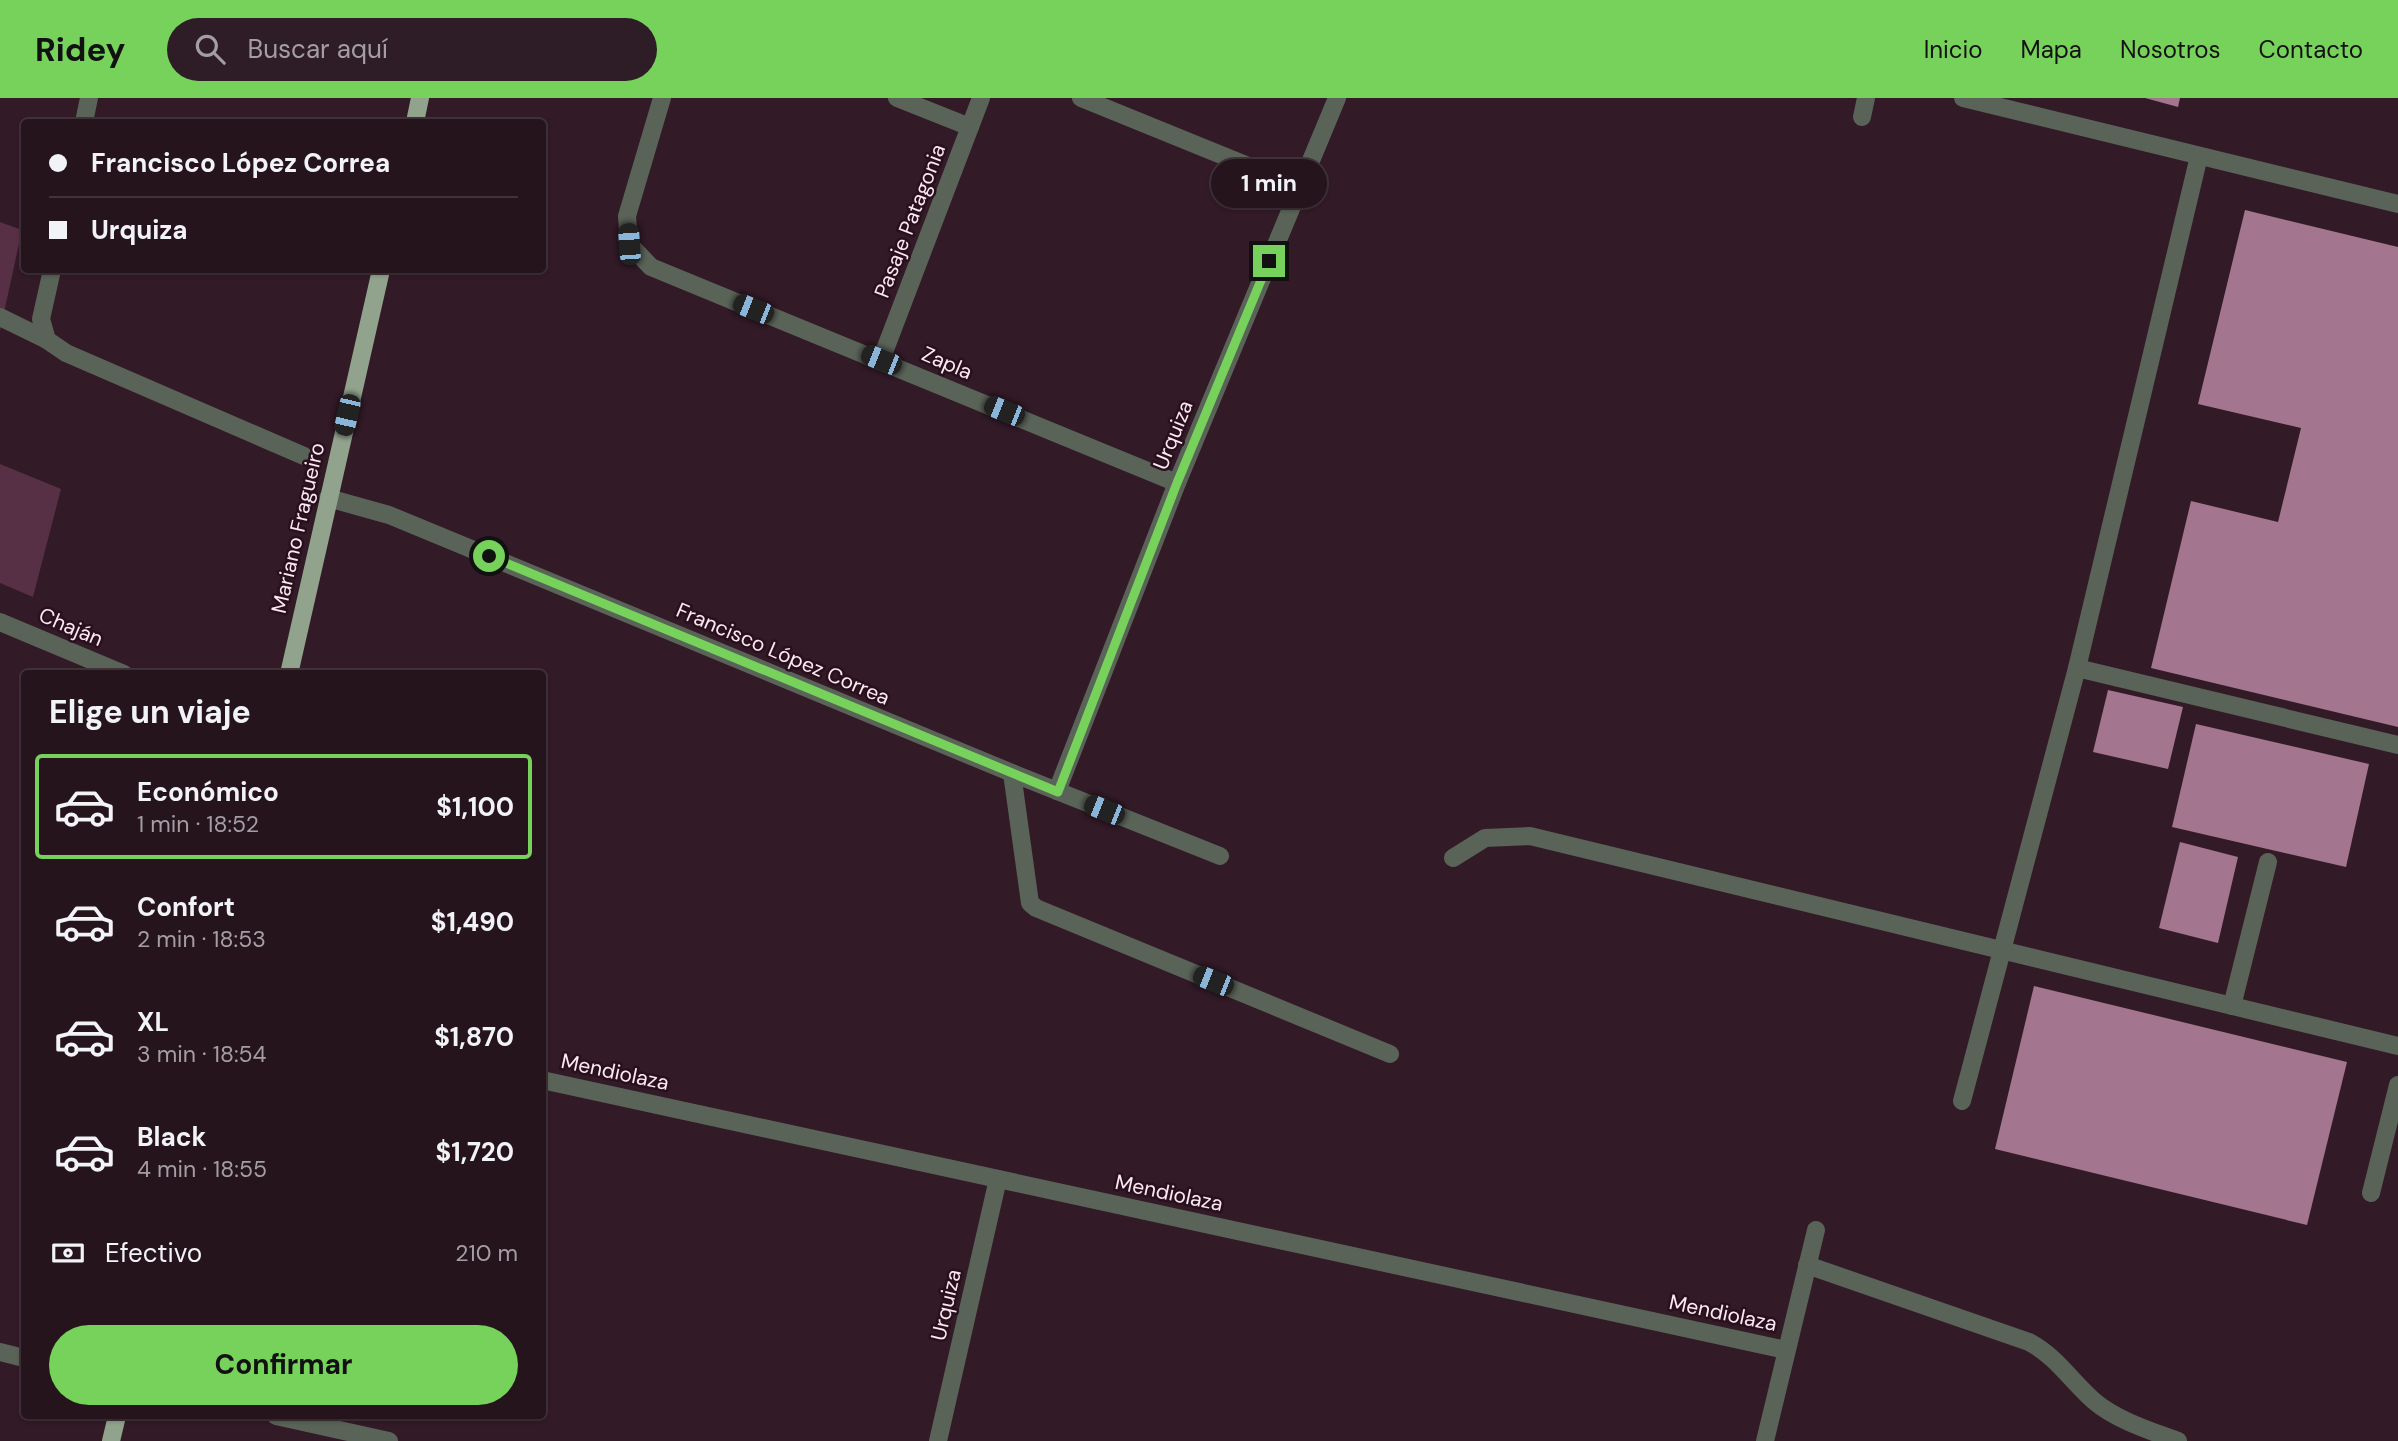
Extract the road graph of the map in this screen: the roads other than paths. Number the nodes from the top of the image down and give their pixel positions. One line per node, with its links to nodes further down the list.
1 (89, 98): 11 (street)
2 (420, 98): 12 (main road)
3 (662, 98): 21 (street, Zapla)
4 (897, 98): 13 (street)
5 (981, 98): 13 (street, Pasaje Patagonia)
6 (1081, 98): 15 (street)
7 (1336, 98): 15 (street, Urquiza)
8 (1866, 98): 10 (street)
9 (1963, 98): 14 (street)
10 (1861, 117)
11 (85, 119)
12 (416, 119)
13 (970, 127): 21 (street, Pasaje Patagonia)
14 (2199, 156): 16 (street); 26 (street)
15 (1300, 187): 23 (street, Urquiza)
16 (2398, 204)
17 (50, 273): 20 (street)
18 (380, 273): 24 (main road, Mariano Fragueiro)
19 (0, 317): 20 (street)
20 (47, 340): 22 (street)
21 (881, 360): 23 (street, Zapla)
22 (304, 456)
23 (1177, 483): 31 (street, Urquiza)
24 (328, 498): 28 (main road, Mariano Fragueiro); 30 (street, Francisco López Correa)
25 (0, 622): 27 (street, Chaján)
26 (2077, 668): 29 (street); 35 (street)
27 (114, 670)
28 (290, 670)
29 (2398, 745)
30 (1012, 773): 31 (street, Francisco López Correa); 38 (street)
31 (1058, 792): 32 (street, Francisco López Correa)
32 (1220, 856)
33 (1453, 858): 35 (street)
34 (2268, 862): 36 (street)
35 (2000, 950): 36 (street); 41 (street)
36 (2232, 1006): 37 (street)
37 (2398, 1046)
38 (1390, 1054)
39 (546, 1081): 42 (street, Mendiolaza)
40 (2398, 1085): 43 (street)
41 (1962, 1101)
42 (998, 1179): 46 (street, Mendiolaza); 53 (street, Urquiza)
43 (2371, 1193)
44 (1816, 1230): 45 (street)
45 (1807, 1265): 46 (street); 55 (street)
46 (1786, 1350): 54 (street)
47 (0, 1352): 48 (street)
48 (21, 1357)
49 (116, 1419): 51 (main road)
50 (290, 1419): 52 (street)
51 (111, 1441)
52 (390, 1441)
53 (938, 1441)
54 (1765, 1441)
55 (2178, 1441)

